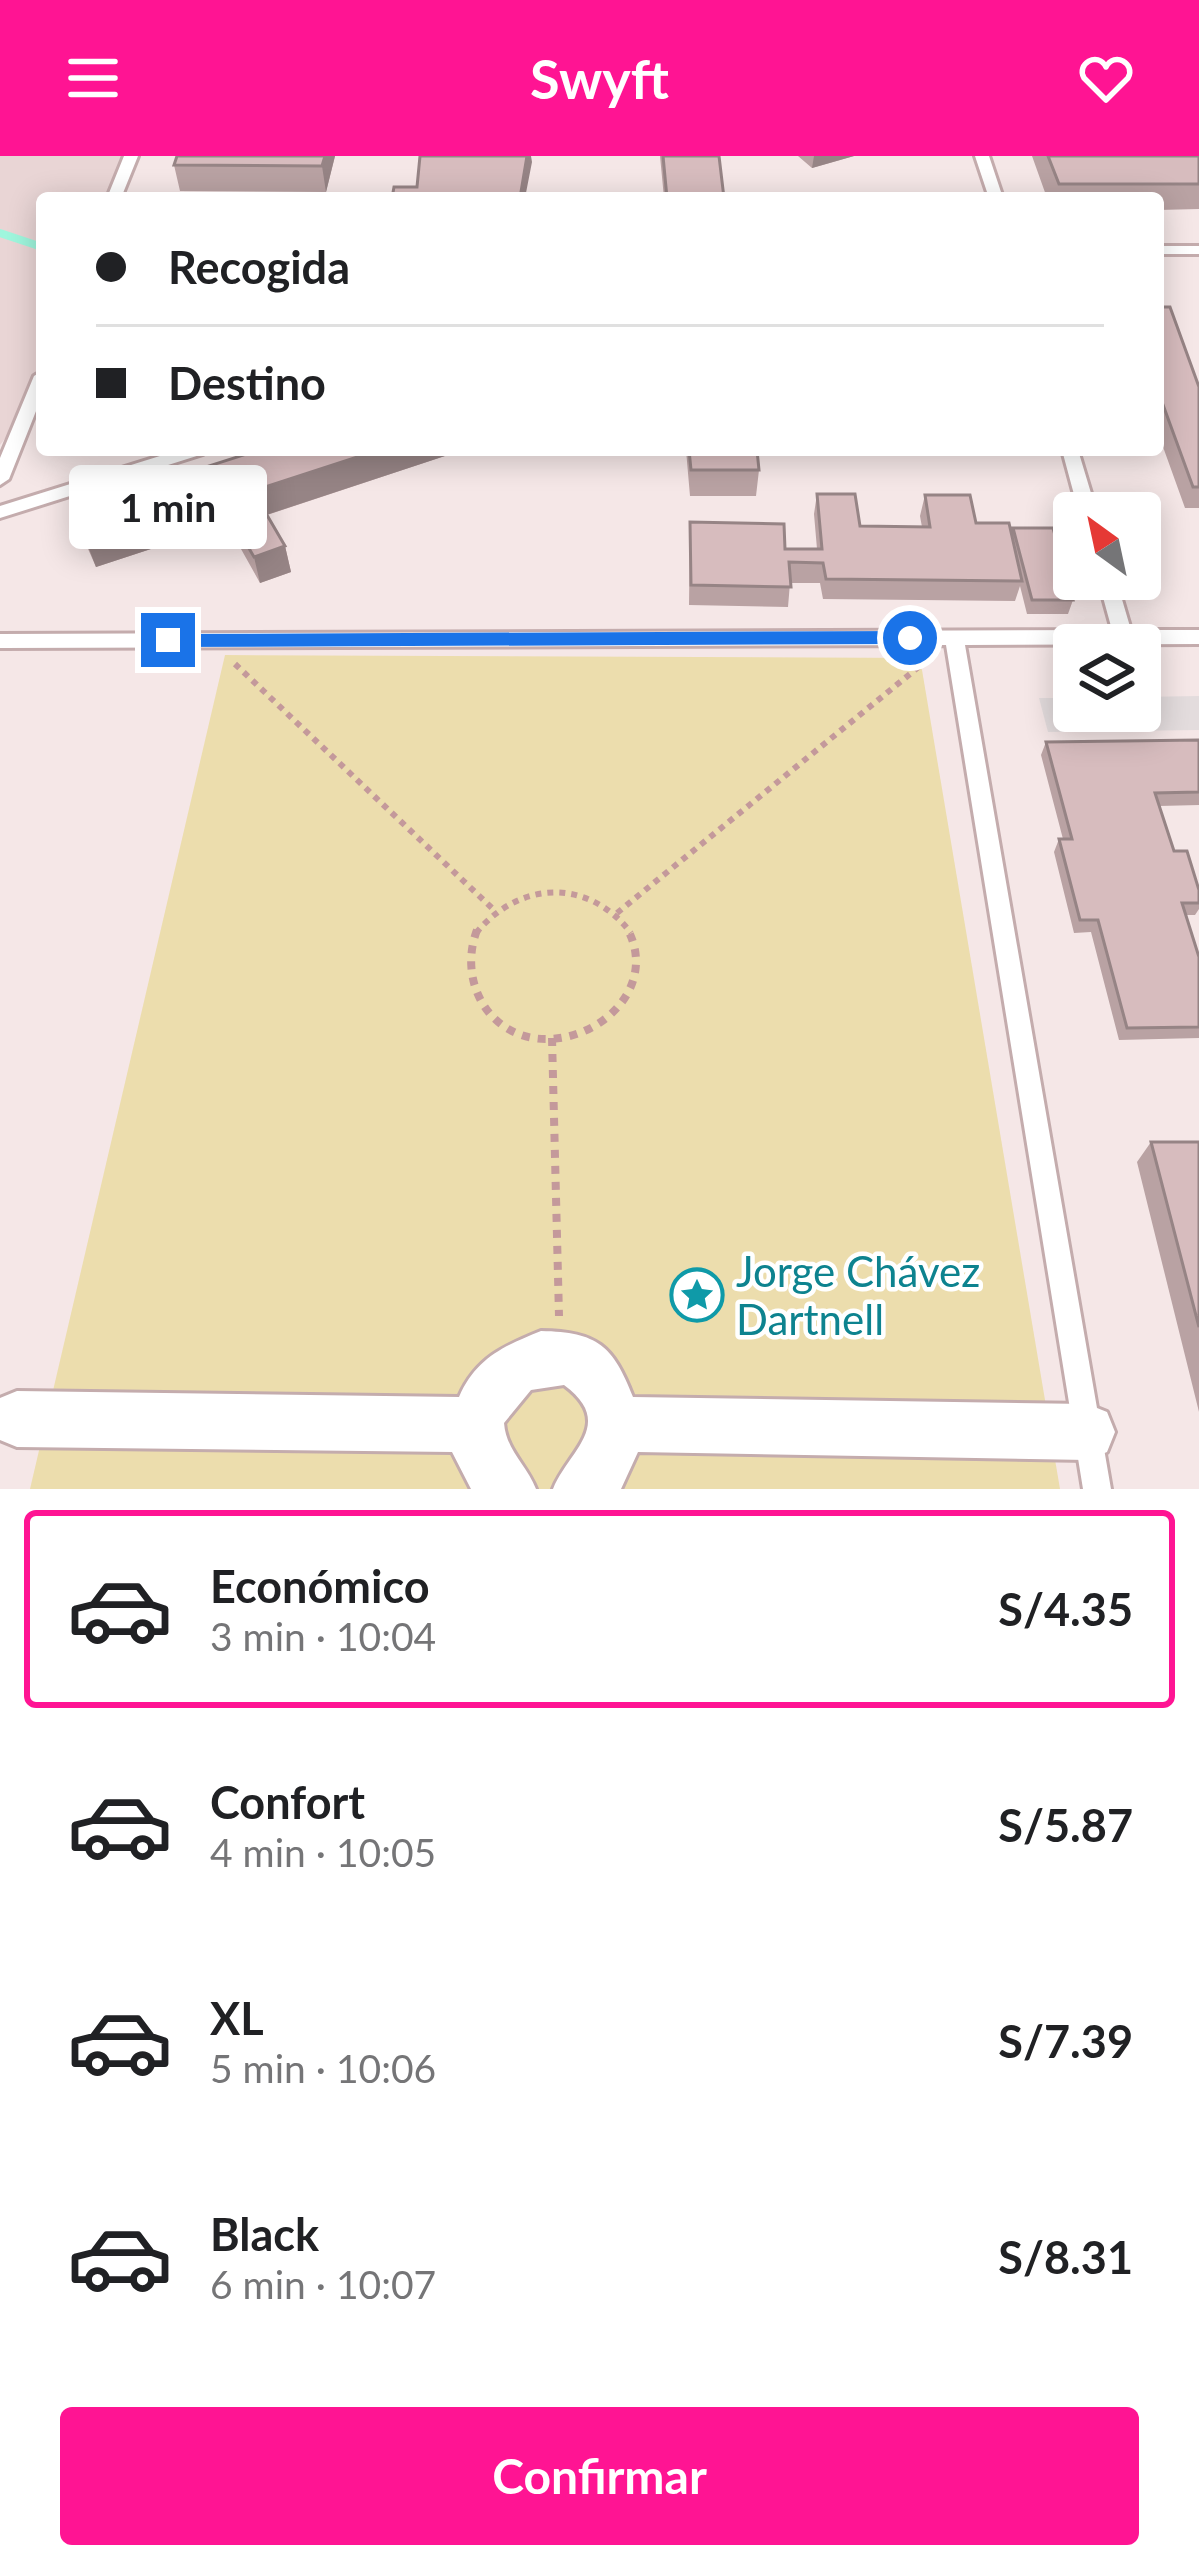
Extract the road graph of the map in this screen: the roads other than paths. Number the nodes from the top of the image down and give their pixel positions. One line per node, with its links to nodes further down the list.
1 (131, 156): 3 (lane)
2 (982, 156): 4 (lane)
3 (116, 192)
4 (994, 192)
5 (1164, 250): 6 (lane)
6 (1199, 250)
7 (36, 391): 10 (lane)
8 (178, 456): 12 (lane)
9 (1072, 456): 11 (lane)
10 (0, 479)
11 (1082, 492)
12 (0, 512)
13 (1053, 637): 16 (lane)
14 (1161, 637): 15 (lane)
15 (1199, 637)
16 (954, 638): 17 (lane); 21 (lane)
17 (0, 641)
18 (17, 1419): 20 (street)
19 (616, 1424): 20 (street); 21 (street); 23 (street)
20 (477, 1425): 22 (street)
21 (1088, 1432): 24 (lane)
22 (508, 1489)
23 (581, 1489)
24 (1097, 1489)

